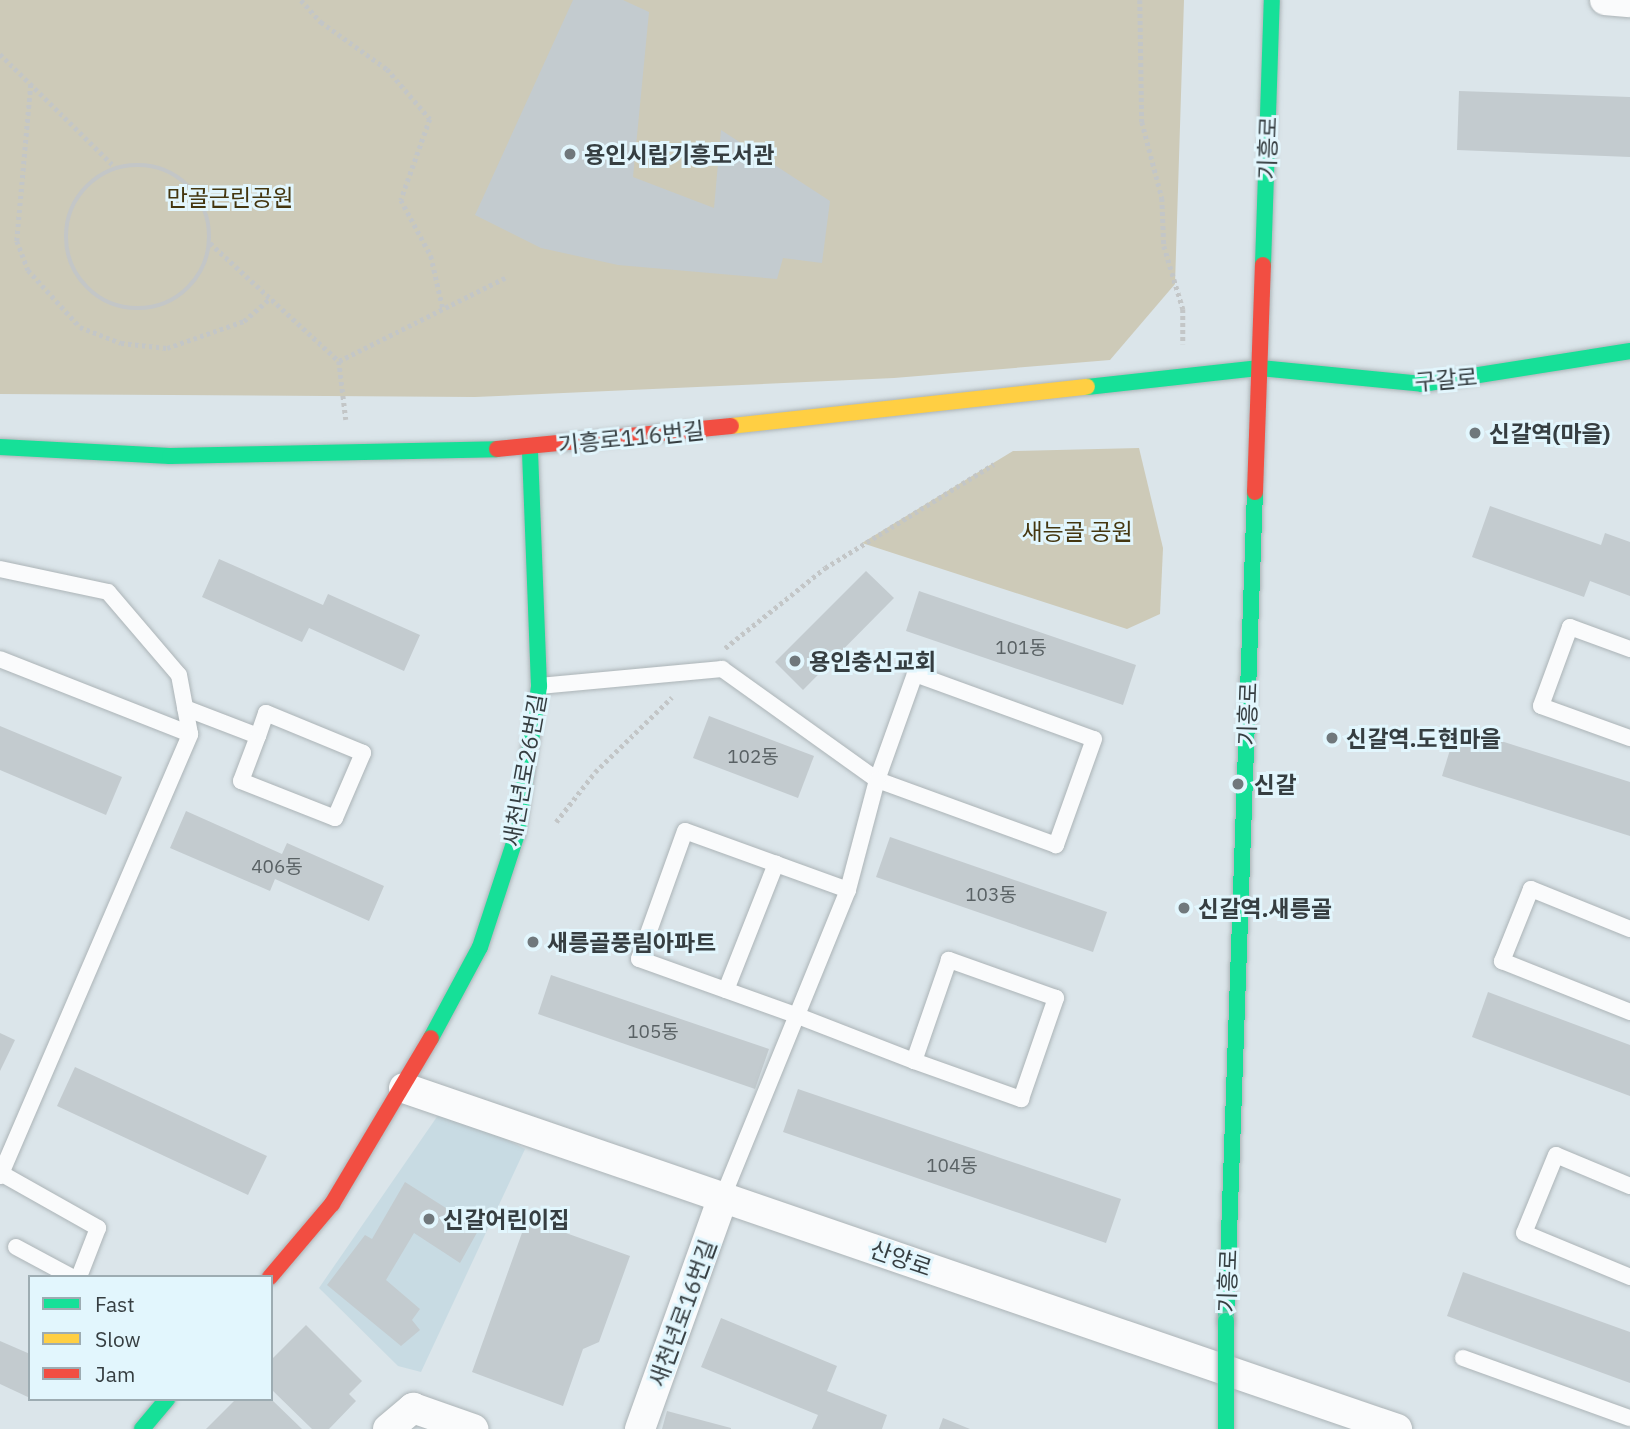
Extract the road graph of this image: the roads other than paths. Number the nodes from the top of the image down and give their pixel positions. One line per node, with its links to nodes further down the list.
1 (1272, 0): 5 (street, 기흥로)
2 (1605, 0): 3 (street)
3 (1630, 2)
4 (1630, 351): 5 (street, 구갈로)
5 (1260, 368): 7 (street, 기흥로116번길); 40 (street, 기흥로, bridge)
6 (0, 447): 7 (street, 기흥로116번길)
7 (530, 448): 11 (street, 새천년로26번길)
8 (0, 569): 12 (lane)
9 (1630, 649): 15 (lane)
10 (0, 659): 13 (lane)
11 (539, 686): 16 (lane); 24 (street, 새천년로26번길)
12 (185, 708): 13 (lane); 14 (lane)
13 (190, 734): 25 (lane)
14 (258, 736): 14 (lane)
15 (1630, 738)
16 (877, 779): 16 (lane); 18 (lane)
17 (776, 864): 18 (lane); 20 (lane); 20 (lane)
18 (848, 890): 22 (lane)
19 (1630, 929): 21 (lane)
20 (726, 990): 22 (lane)
21 (1629, 1009)
22 (798, 1016): 23 (lane); 27 (lane)
23 (914, 1061): 23 (lane)
24 (404, 1088): 27 (street, 산양로); 31 (street, 새천년로26번길)
25 (2, 1176): 30 (lane)
26 (1630, 1186): 32 (lane)
27 (723, 1197): 39 (street, 새천년로16번길); 41 (street, 산양로)
28 (16, 1247): 29 (lane)
29 (68, 1275)
30 (80, 1275)
31 (272, 1275)
32 (1630, 1277)
33 (1463, 1358): 35 (lane)
34 (165, 1401): 36 (street)
35 (1630, 1418)
36 (142, 1429)
37 (388, 1429): 38 (street)
38 (473, 1429)
39 (640, 1429)
40 (1226, 1429)
41 (1397, 1429)

